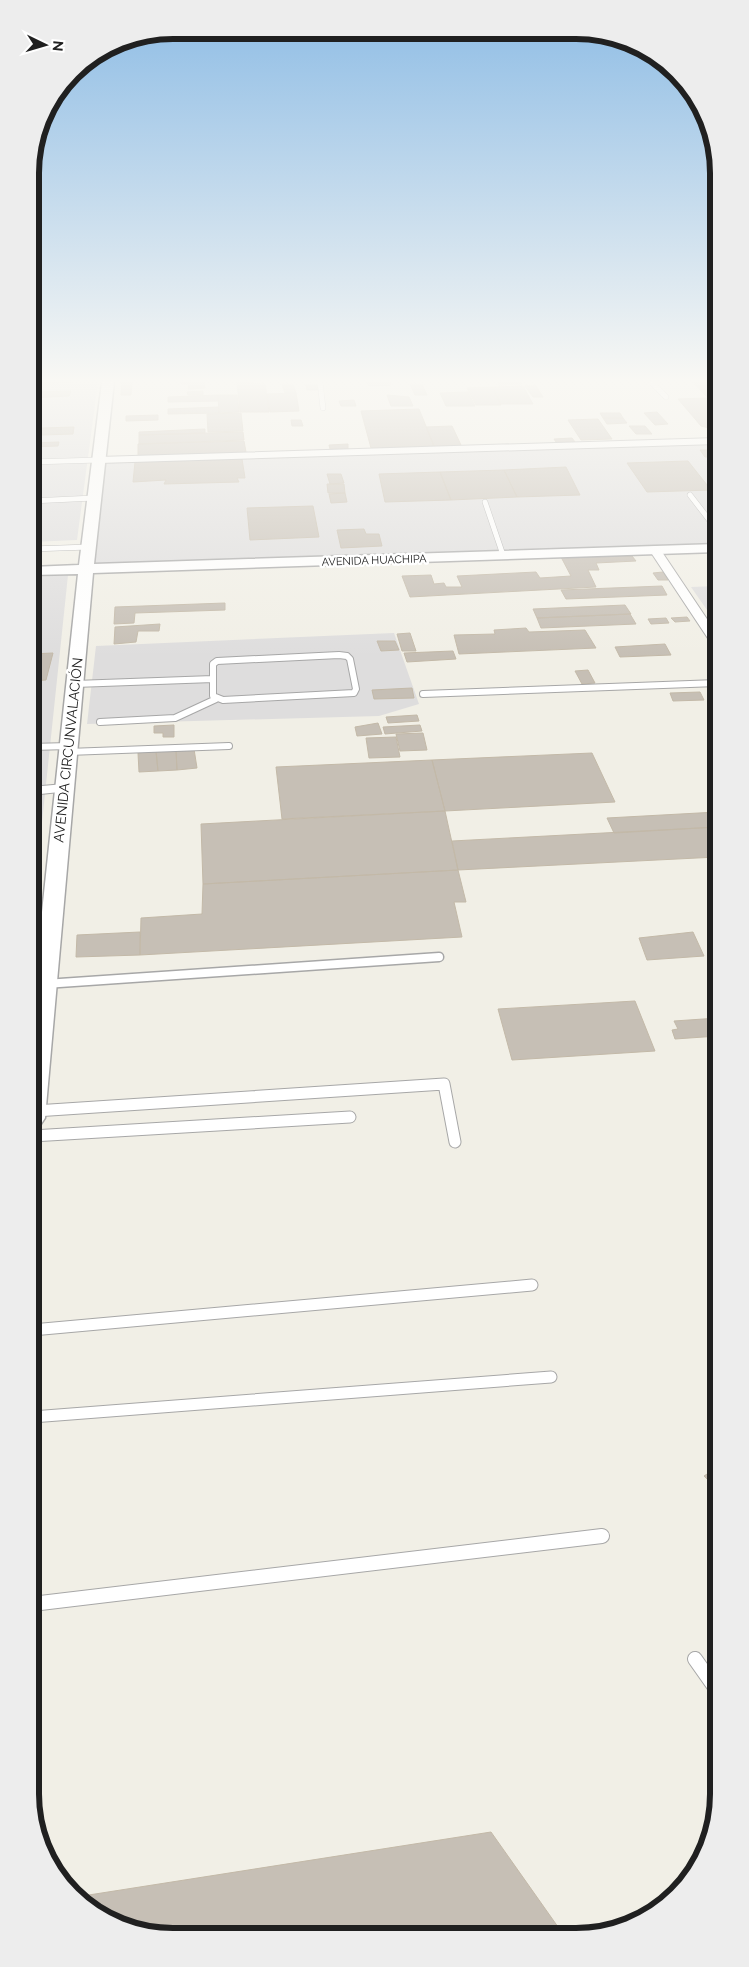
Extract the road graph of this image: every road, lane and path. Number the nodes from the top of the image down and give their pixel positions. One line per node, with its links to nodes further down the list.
1 (97, 474): 3 (street, AVENIDA CIRCUNVALACIÓN)
2 (690, 494): 6 (lane)
3 (94, 498): 4 (lane); 7 (street, AVENIDA CIRCUNVALACIÓN)
4 (39, 501)
5 (485, 502): 11 (lane)
6 (710, 521)
7 (89, 547): 8 (lane); 12 (street, AVENIDA CIRCUNVALACIÓN)
8 (39, 548)
9 (710, 548): 10 (street, AVENIDA HUACHIPA)
10 (656, 551): 11 (street, AVENIDA HUACHIPA); 14 (street)
11 (503, 555): 12 (street, AVENIDA HUACHIPA)
12 (86, 569): 13 (street, AVENIDA HUACHIPA); 17 (street, AVENIDA CIRCUNVALACIÓN)
13 (39, 571)
14 (710, 632)
15 (213, 679): 17 (lane); 19 (lane); 19 (lane)
16 (710, 683): 18 (lane)
17 (75, 684): 23 (street, AVENIDA CIRCUNVALACIÓN)
18 (423, 694)
19 (216, 699): 20 (lane)
20 (100, 722)
21 (229, 746): 23 (lane)
22 (39, 747): 23 (lane)
23 (68, 749): 24 (street, AVENIDA CIRCUNVALACIÓN)
24 (64, 788): 25 (street); 27 (street, AVENIDA CIRCUNVALACIÓN)
25 (39, 790)
26 (439, 957): 27 (lane)
27 (45, 984): 28 (street, AVENIDA CIRCUNVALACIÓN)
28 (39, 1044)
29 (39, 1114): 32 (lane)
30 (350, 1117): 31 (lane)
31 (39, 1136)
32 (455, 1142)
33 (532, 1285): 34 (lane)
34 (39, 1329)
35 (551, 1377): 36 (lane)
36 (39, 1416)
37 (602, 1536): 38 (lane)
38 (39, 1603)
39 (695, 1659): 40 (lane)
40 (710, 1681)

